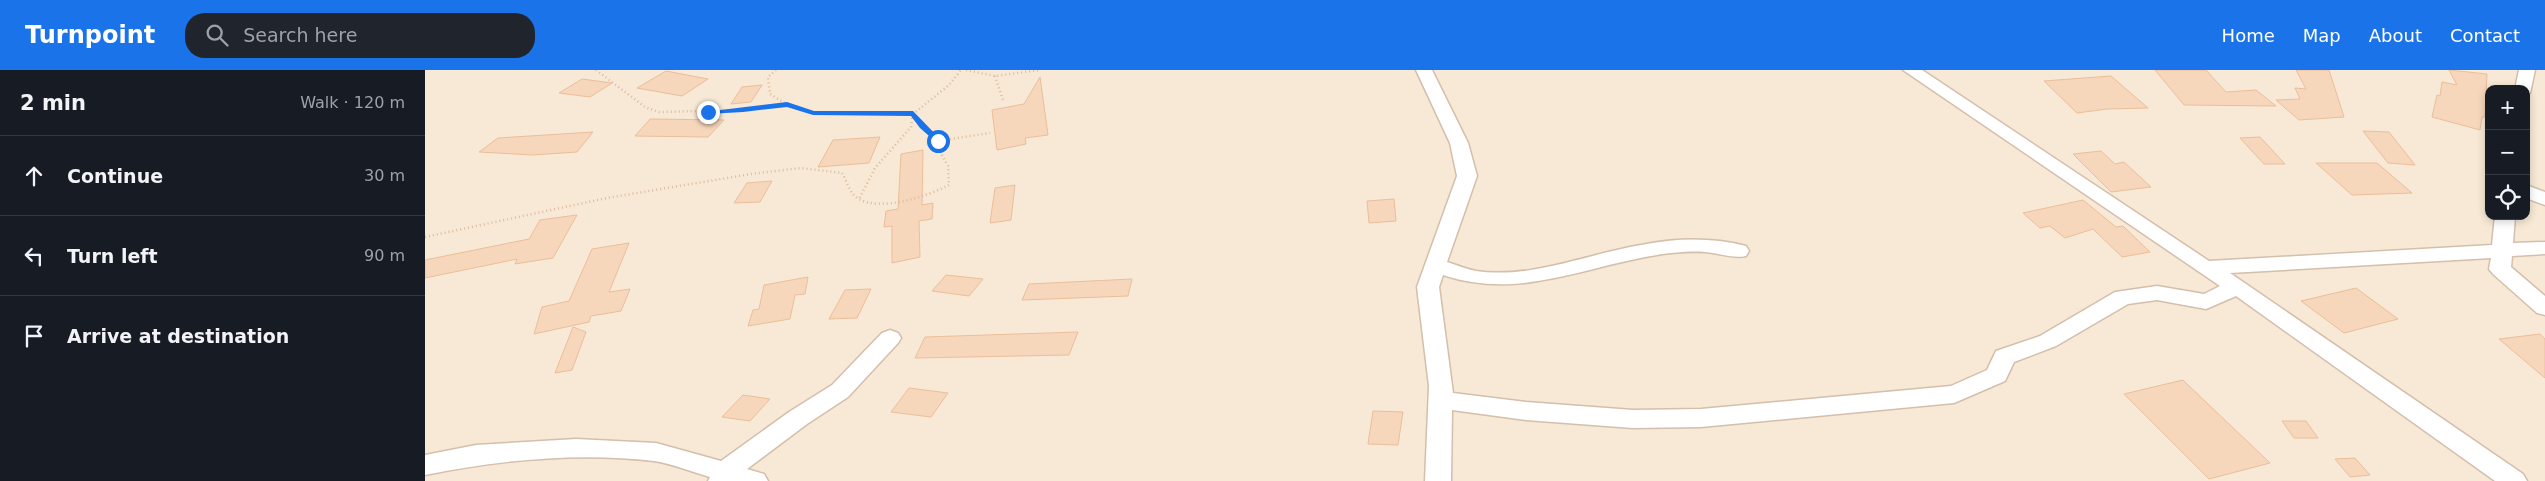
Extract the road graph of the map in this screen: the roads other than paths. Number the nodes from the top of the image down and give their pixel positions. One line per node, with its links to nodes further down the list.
1 (1424, 70): 11 (street)
2 (1911, 70): 12 (street)
3 (2527, 70): 4 (street)
4 (2525, 85)
5 (2530, 193): 6 (street)
6 (2545, 199)
7 (2504, 220): 9 (street)
8 (2545, 248): 9 (street)
9 (2500, 249): 12 (street); 14 (street)
10 (1739, 251): 11 (street)
11 (1434, 265): 16 (street)
12 (2205, 268): 13 (street)
13 (2237, 287): 16 (street); 21 (street)
14 (2545, 308)
15 (890, 338): 18 (street)
16 (1441, 400): 20 (street)
17 (425, 465): 18 (street)
18 (723, 477): 19 (street)
19 (755, 481)
20 (1438, 481)
21 (2514, 481)

